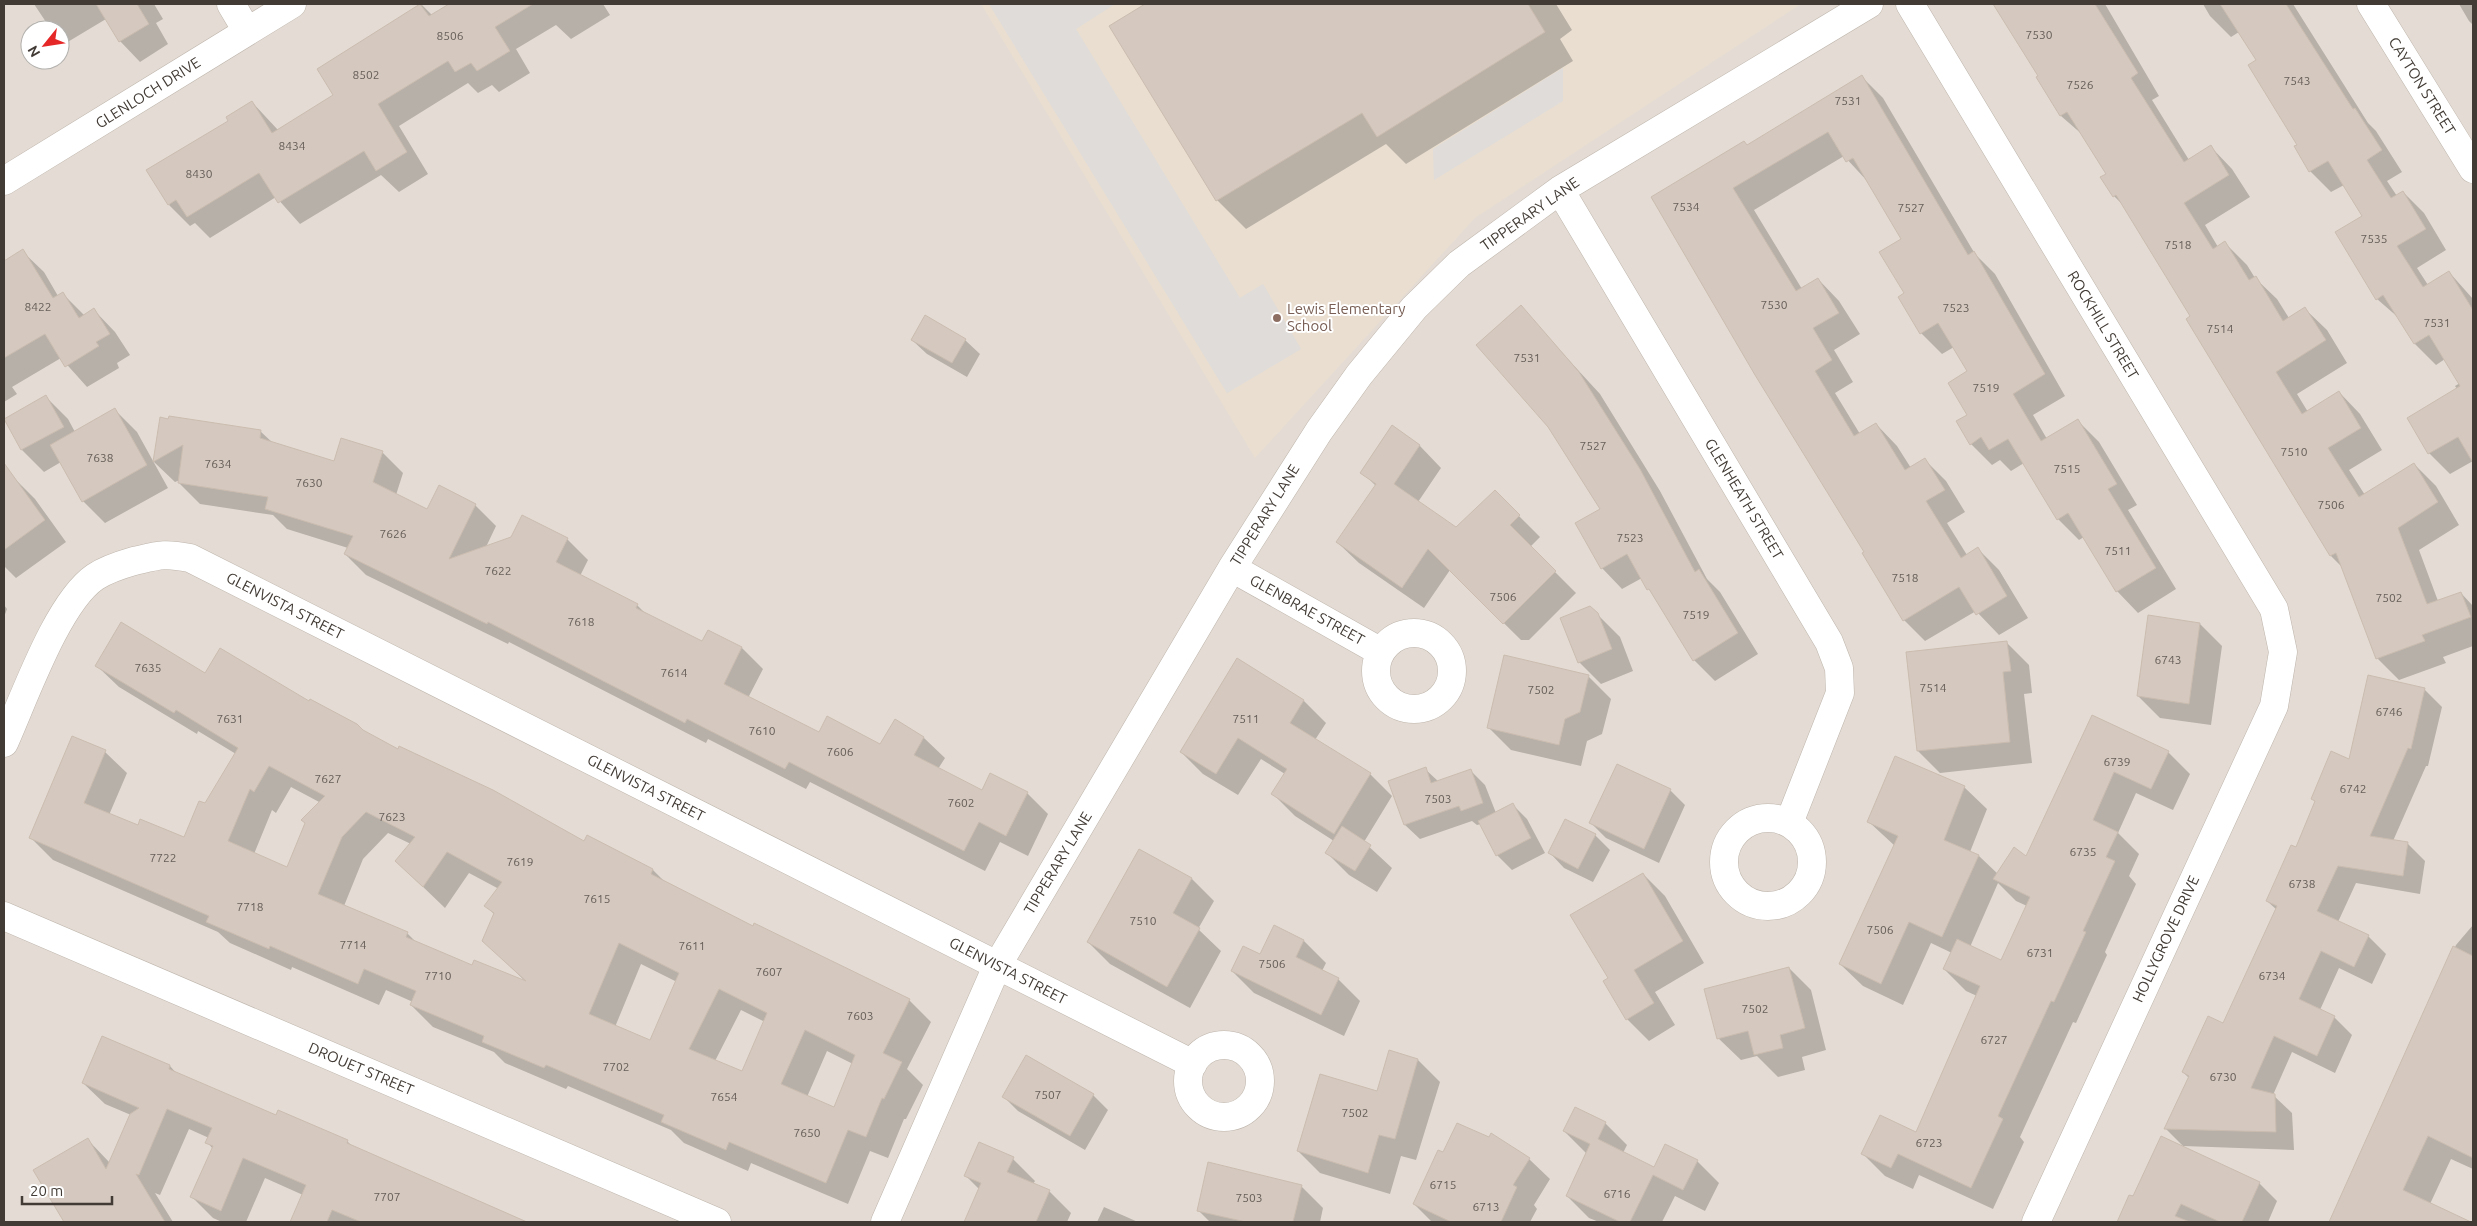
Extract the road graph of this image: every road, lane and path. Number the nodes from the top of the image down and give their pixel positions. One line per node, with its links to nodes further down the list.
1 (231, 4): 6 (street)
2 (292, 4): 6 (street, GLENLOCH DRIVE)
3 (1869, 4): 9 (street, TIPPERARY LANE)
4 (1910, 4): 12 (street, ROCKHILL STREET)
5 (2372, 4): 7 (street, CAYTON STREET)
6 (248, 31): 8 (street, GLENLOCH DRIVE)
7 (2473, 169)
8 (4, 181)
9 (1560, 190): 10 (street, TIPPERARY LANE); 14 (street, GLENHEATH STREET)
10 (1232, 568): 11 (street, GLENBRAE STREET); 16 (street, TIPPERARY LANE)
11 (1381, 652)
12 (2283, 652): 20 (street, HOLLYGROVE DRIVE)
13 (4, 743): 16 (street, GLENVISTA STREET)
14 (1789, 823)
15 (4, 916): 18 (street, DROUET STREET)
16 (997, 966): 17 (street, GLENVISTA STREET); 19 (street, TIPPERARY LANE)
17 (1192, 1064)
18 (701, 1219)
19 (885, 1222)
20 (2036, 1222)

